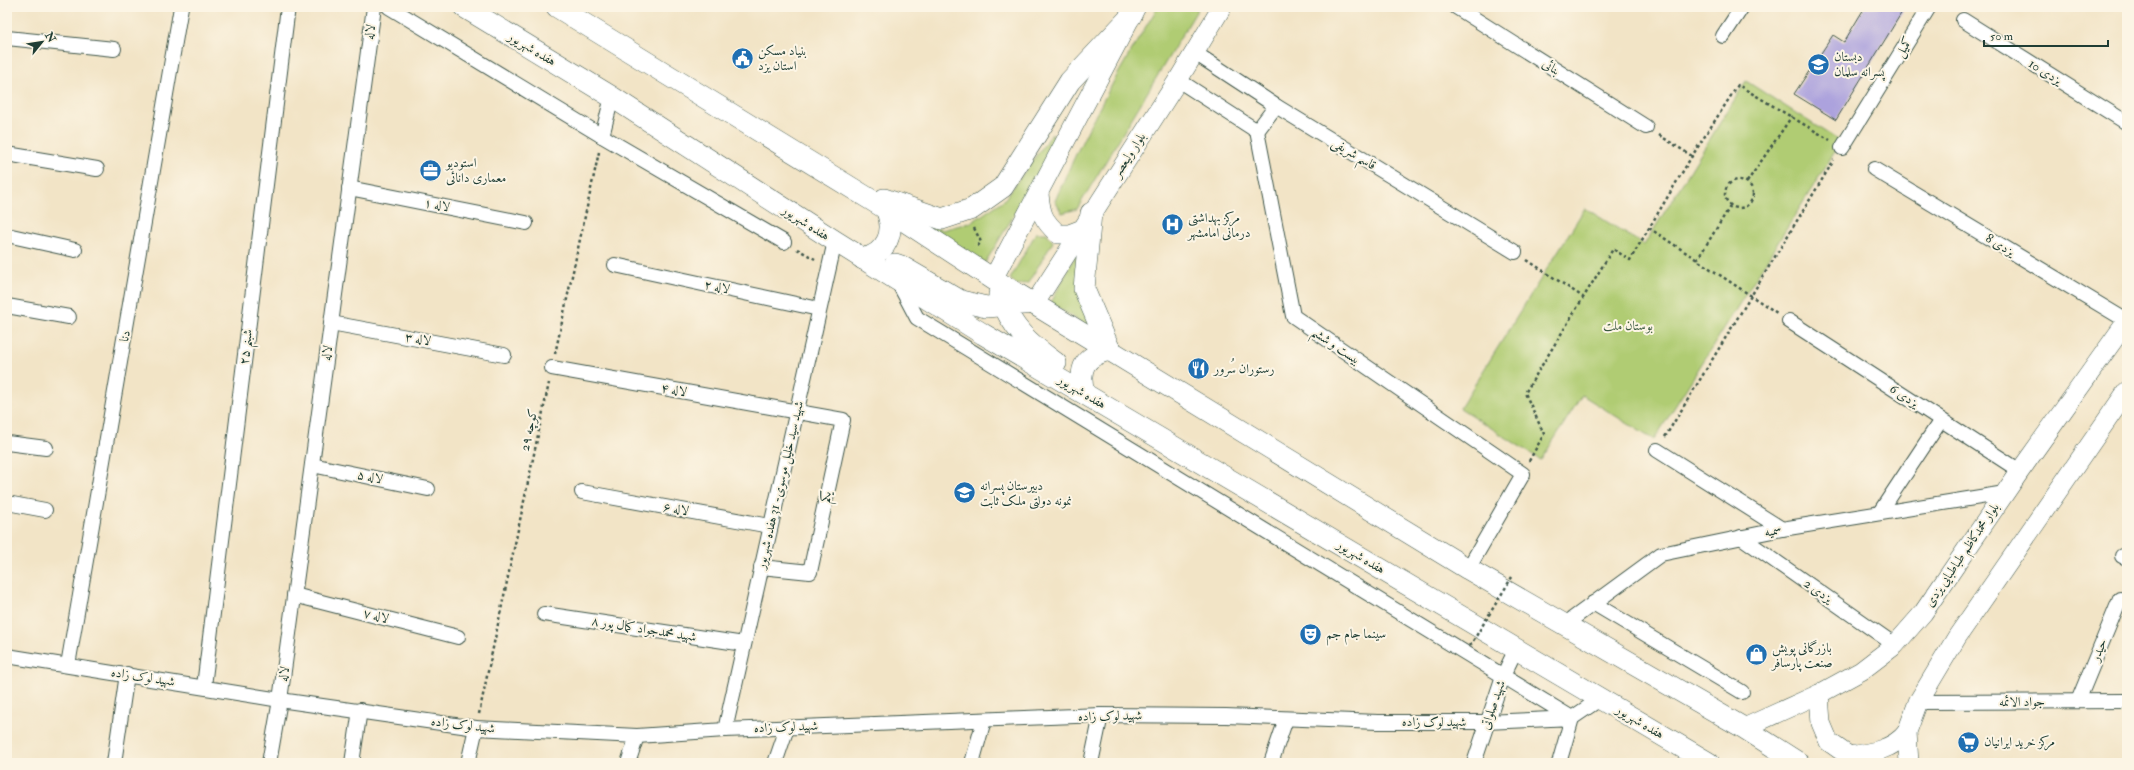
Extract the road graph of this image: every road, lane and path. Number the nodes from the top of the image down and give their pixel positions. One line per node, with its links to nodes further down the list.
1 (181, 7): 98 (street, دنا)
2 (288, 7): 101 (street, شبنم ۲۵)
3 (374, 7): 32 (street, لاله)
4 (389, 7): 24 (street)
5 (464, 7): 18 (main road, هفده شهریور)
6 (557, 7): 31 (main road)
7 (1222, 7): 16 (main road, بلوار ولیعصر)
8 (1456, 7): 22 (street, بنائی)
9 (1742, 7): 13 (street)
10 (1929, 7): 25 (street, کمیل)
11 (1134, 12): 31 (main road); 33 (main road)
12 (1963, 20): 21 (street, یزدی 10)
13 (1723, 36)
14 (7, 38): 15 (street)
15 (114, 49)
16 (1194, 53): 17 (main road, بلوار ولیعصر); 19 (street, قاسم شریفی)
17 (1178, 80): 23 (street); 36 (main road, بلوار ولیعصر)
18 (612, 97): 24 (street); 40 (main road, هفده شهریور)
19 (1276, 106): 23 (street); 43 (street, قاسم شریفی)
20 (1792, 116): 25 (path); 27 (path); 30 (path)
21 (2127, 123)
22 (1646, 127): 27 (path)
23 (1257, 131): 74 (street, بیست و ششم)
24 (602, 136): 41 (street); 62 (path, کوچه 2۹)
25 (1842, 148): 50 (path)
26 (7, 154): 28 (street)
27 (1692, 156): 38 (path)
28 (97, 169)
29 (1874, 169): 58 (street, یزدی 8)
30 (1748, 182): 34 (path); 34 (path)
31 (844, 185): 35 (main road)
32 (349, 188): 37 (street, لاله ۱); 59 (street, لاله)
33 (1039, 194): 36 (main road); 48 (main road)
34 (1731, 205): 45 (path)
35 (886, 210): 44 (main road); 48 (main road)
36 (1086, 221): 52 (main road, بلوار ولیعصر); 60 (main road)
37 (526, 223)
38 (1649, 228): 45 (path); 51 (path)
39 (7, 235): 42 (street)
40 (835, 241): 44 (main road, هفده شهریور); 47 (street, شهید سید خلیل موسوی- 31 هفده شهریور)
41 (784, 242): 47 (path)
42 (75, 250)
43 (1515, 252): 51 (path)
44 (863, 258): 49 (main road, هفده شهریور); 54 (main road)
45 (1697, 260): 50 (path)
46 (615, 265): 55 (street, لاله ۲)
47 (829, 267): 55 (street, شهید سید خلیل موسوی- 31 هفده شهریور)
48 (993, 279): 52 (main road); 54 (main road)
49 (897, 280): 64 (main road, هفده شهریور); 69 (street)
50 (1751, 296): 57 (path); 71 (path)
51 (1583, 297): 74 (path)
52 (1034, 303): 54 (main road); 60 (main road)
53 (7, 306): 56 (street)
54 (1004, 306): 64 (main road)
55 (819, 309): 65 (street, شهید سید خلیل موسوی- 31 هفده شهریور)
56 (69, 317)
57 (1789, 321): 66 (street, یزدی 6)
58 (2127, 321): 73 (main road, بلوار محمدکاظم طباطبایی یزدی)
59 (331, 323): 61 (street, لاله ۳); 72 (street, لاله)
60 (1110, 350): 64 (main road); 85 (main road)
61 (504, 354)
62 (552, 368): 65 (street, لاله ۴); 115 (path, کوچه 2۹)
63 (2127, 391): 107 (main road)
64 (1084, 393): 67 (main road, هفده شهریور)
65 (796, 411): 81 (street, شهید سید خلیل موسوی- 31 هفده شهریور); 84 (street, یکم)
66 (1941, 420): 73 (street, یزدی 6); 80 (street)
67 (1133, 422): 69 (street); 96 (main road, هفده شهریور)
68 (7, 443): 70 (street)
69 (1122, 443): 100 (street)
70 (46, 448)
71 (1657, 450): 82 (street)
72 (312, 465): 75 (street, لاله ۵); 87 (street, لاله)
73 (2020, 471): 77 (main road, بلوار محمدکاظم طباطبایی یزدی)
74 (1522, 474): 85 (street)
75 (428, 489)
76 (582, 492): 81 (street, لاله ۶)
77 (2005, 493): 80 (street, سمیه); 94 (main road, بلوار محمدکاظم طباطبایی یزدی)
78 (7, 503): 79 (street)
79 (45, 510)
80 (1880, 512): 82 (street, سمیه)
81 (770, 526): 84 (street, شهید سید خلیل موسوی- 31 هفده شهریور)
82 (1782, 529): 83 (street, سمیه)
83 (1741, 537): 89 (street, سمیه); 94 (street, یزدی 2)
84 (761, 567): 93 (street, شهید سید خلیل موسوی- 31 هفده شهریور)
85 (1468, 569): 91 (main road)
86 (1512, 577): 95 (path, bridge)
87 (294, 595): 92 (street, لاله ۷); 105 (street, لاله)
88 (2120, 599): 108 (street, حیدر)
89 (1593, 603): 91 (street, سمیه); 102 (street)
90 (544, 614): 93 (street, شهید محمدجواد کمال پور ۸)
91 (1564, 625): 117 (main road)
92 (458, 637)
93 (744, 644): 118 (street, شهید سید خلیل موسوی- 31 هفده شهریور)
94 (1896, 645): 103 (main road, بلوار محمدکاظم طباطبایی یزدی)
95 (1470, 646)
96 (1516, 649): 100 (street, شهید صلواتی); 104 (main road, هفده شهریور)
97 (7, 656): 98 (street, شهید لوک زاده)
98 (68, 665): 99 (street, شهید لوک زاده)
99 (127, 674): 101 (street, شهید لوک زاده); 121 (street)
100 (1503, 676): 112 (street); 114 (street, شهید صلواتی)
101 (204, 686): 105 (street, شهید لوک زاده)
102 (1742, 692)
103 (1819, 694): 117 (main road, بلوار محمدکاظم طباطبایی یزدی); 119 (main road)
104 (1600, 699): 112 (street); 132 (main road, هفده شهریور)
105 (280, 700): 109 (street, شهید لوک زاده); 122 (street, لاله)
106 (2127, 701): 108 (street, جواد الائمه)
107 (1918, 702): 108 (street, جواد الائمه); 119 (main road)
108 (2078, 702)
109 (360, 710): 115 (street, شهید لوک زاده); 123 (street)
110 (1101, 715): 111 (street, شهید لوک زاده); 113 (street, شهید لوک زاده); 128 (street)
111 (1286, 718): 114 (street, شهید لوک زاده); 129 (street)
112 (1572, 718): 114 (street, شهید لوک زاده); 131 (street)
113 (984, 720): 116 (street, شهید لوک زاده); 127 (street)
114 (1486, 722): 130 (street, شهید صلواتی)
115 (476, 728): 120 (street, شهید لوک زاده); 124 (street)
116 (787, 728): 118 (street, شهید لوک زاده); 126 (street)
117 (1744, 728): 133 (main road)
118 (725, 730): 120 (street, شهید لوک زاده)
119 (1906, 732): 134 (main road)
120 (637, 736): 125 (street)
121 (114, 763)
122 (269, 763)
123 (352, 763)
124 (468, 763)
125 (628, 763)
126 (775, 763)
127 (972, 763)
128 (1091, 763)
129 (1271, 763)
130 (1474, 763)
131 (1559, 763)
132 (1709, 763)
133 (1799, 763)
134 (1909, 763)

